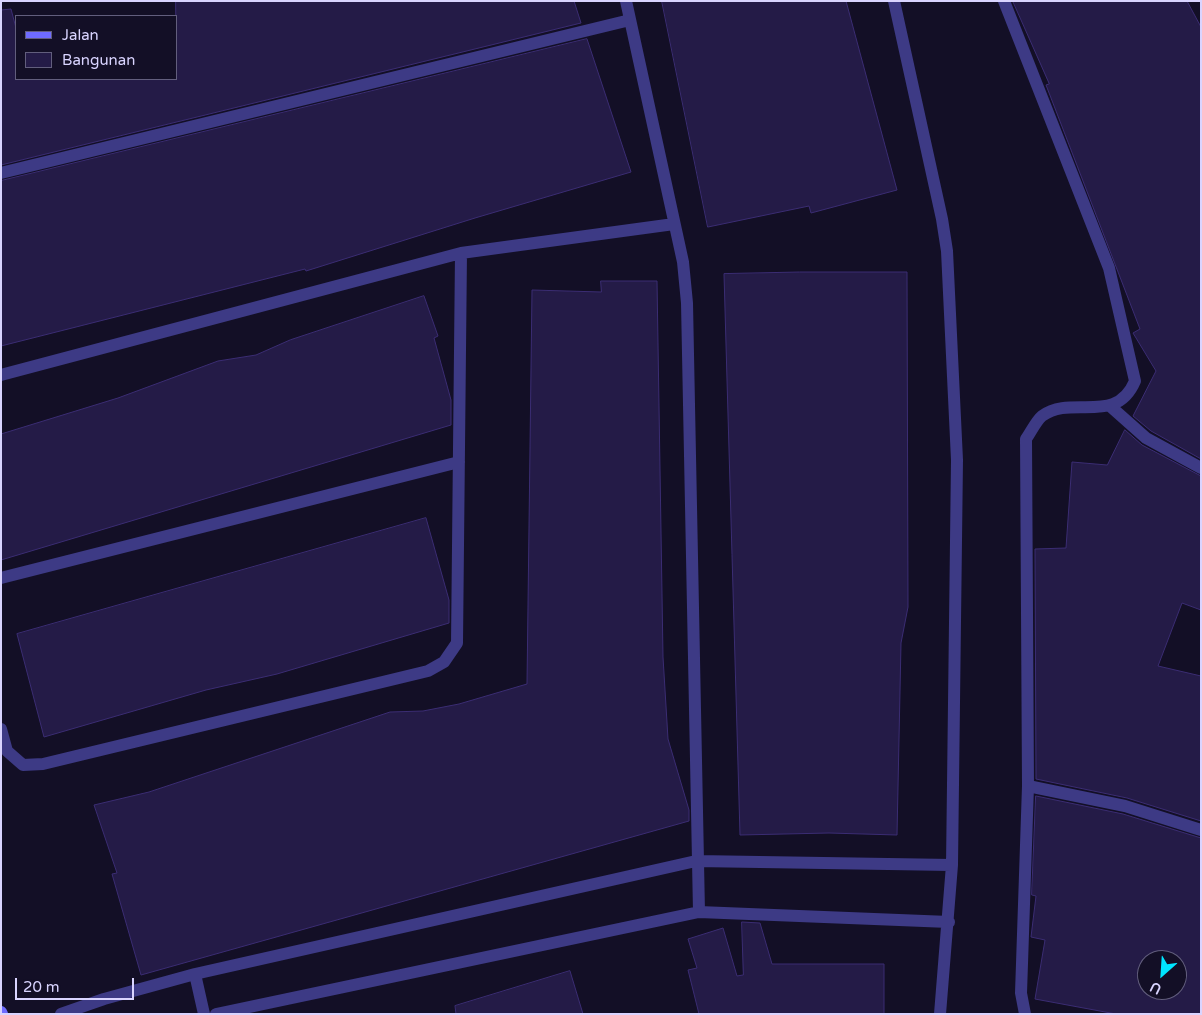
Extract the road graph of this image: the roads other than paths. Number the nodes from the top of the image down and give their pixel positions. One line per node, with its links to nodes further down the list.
1 (626, 1): 4 (street)
2 (894, 1): 17 (street)
3 (1004, 1): 9 (street)
4 (630, 20): 5 (street); 6 (street)
5 (1, 173)
6 (674, 224): 7 (street); 16 (street)
7 (461, 253): 8 (street); 10 (street)
8 (1, 375)
9 (1110, 406): 11 (street); 14 (street)
10 (459, 462): 12 (street); 13 (street)
11 (1201, 468)
12 (1, 578)
13 (1, 729)
14 (1028, 786): 15 (street); 25 (street)
15 (1201, 830)
16 (696, 861): 17 (street); 18 (street); 20 (street)
17 (952, 865): 19 (street)
18 (699, 912): 19 (street); 23 (street)
19 (949, 922): 24 (street)
20 (196, 974): 21 (street); 22 (street)
21 (61, 1014)
22 (204, 1014)
23 (216, 1014)
24 (940, 1014)
25 (1025, 1014)

